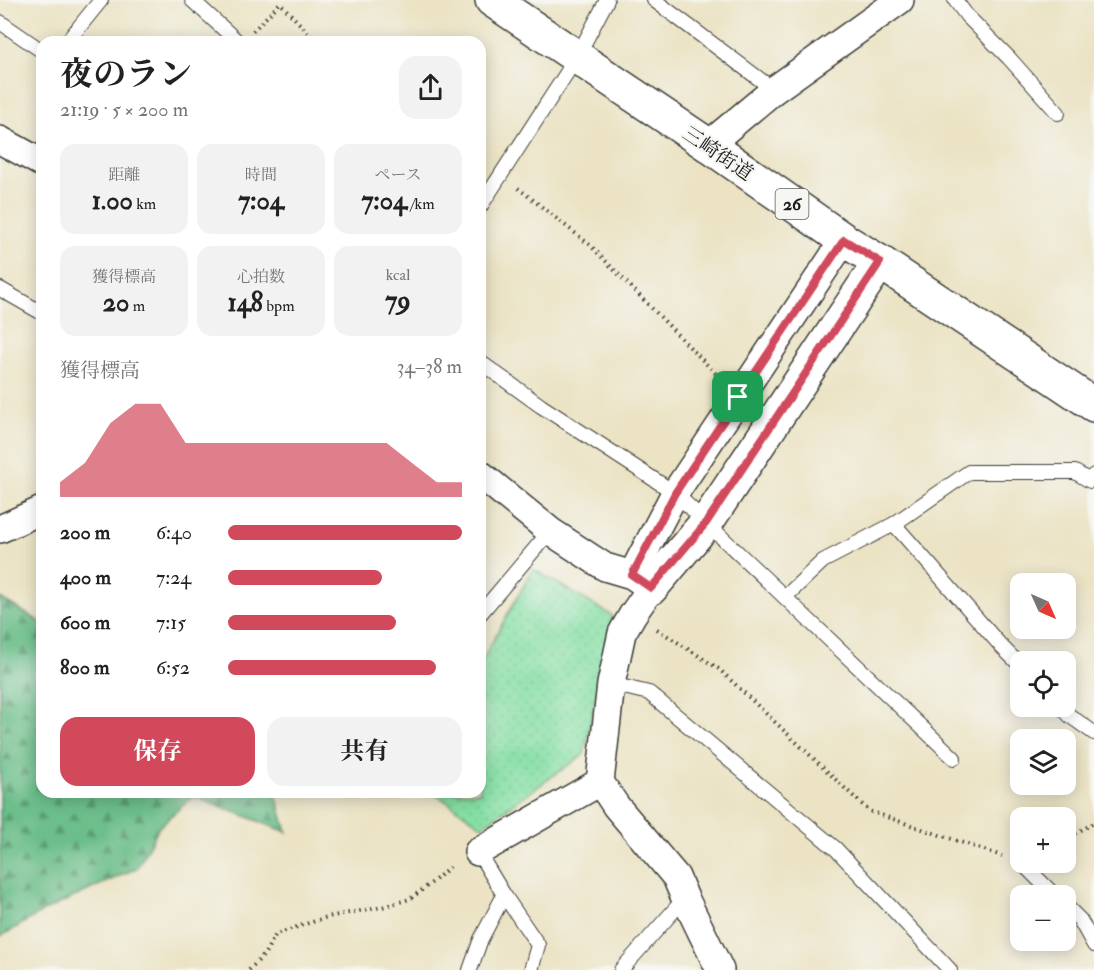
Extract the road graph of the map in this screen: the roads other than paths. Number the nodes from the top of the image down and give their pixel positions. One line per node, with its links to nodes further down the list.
1 (101, 0): 9 (lane)
2 (192, 0): 10 (lane)
3 (492, 0): 12 (main road, 三崎街道 / 26)
4 (607, 0): 12 (lane)
5 (654, 0): 13 (lane)
6 (900, 0): 13 (street)
7 (955, 0): 14 (lane)
8 (0, 22): 11 (lane)
9 (72, 36)
10 (231, 36)
11 (36, 47)
12 (577, 57): 16 (main road, 三崎街道 / 26); 18 (lane)
13 (774, 90): 16 (street)
14 (1058, 113)
15 (0, 140): 17 (street)
16 (708, 145): 19 (main road, 三崎街道 / 26)
17 (36, 160)
18 (486, 197)
19 (844, 240): 20 (main road, 三崎街道 / 26); 27 (street)
20 (880, 262): 24 (main road, 三崎街道 / 26); 29 (main road)
21 (0, 289): 22 (lane)
22 (36, 310)
23 (486, 366): 27 (lane)
24 (1094, 405)
25 (1094, 476): 30 (lane)
26 (486, 479): 32 (street)
27 (675, 493): 29 (lane); 33 (street)
28 (36, 513): 31 (street)
29 (706, 523): 33 (main road); 34 (lane)
30 (894, 524): 34 (lane); 36 (lane)
31 (0, 529)
32 (550, 531): 33 (street); 35 (lane)
33 (639, 592): 37 (street)
34 (785, 597): 40 (lane)
35 (486, 607)
36 (1010, 655)
37 (611, 684): 41 (street); 53 (lane)
38 (1071, 717): 39 (lane)
39 (1094, 733)
40 (954, 759)
41 (600, 782): 42 (street); 46 (street)
42 (478, 852): 45 (lane)
43 (1030, 873): 44 (lane)
44 (1043, 885)
45 (504, 895): 49 (lane); 50 (lane)
46 (685, 898): 51 (lane); 52 (street)
47 (1076, 916): 48 (lane)
48 (1094, 945)
49 (470, 970)
50 (531, 970)
51 (621, 970)
52 (720, 970)
53 (950, 970)

